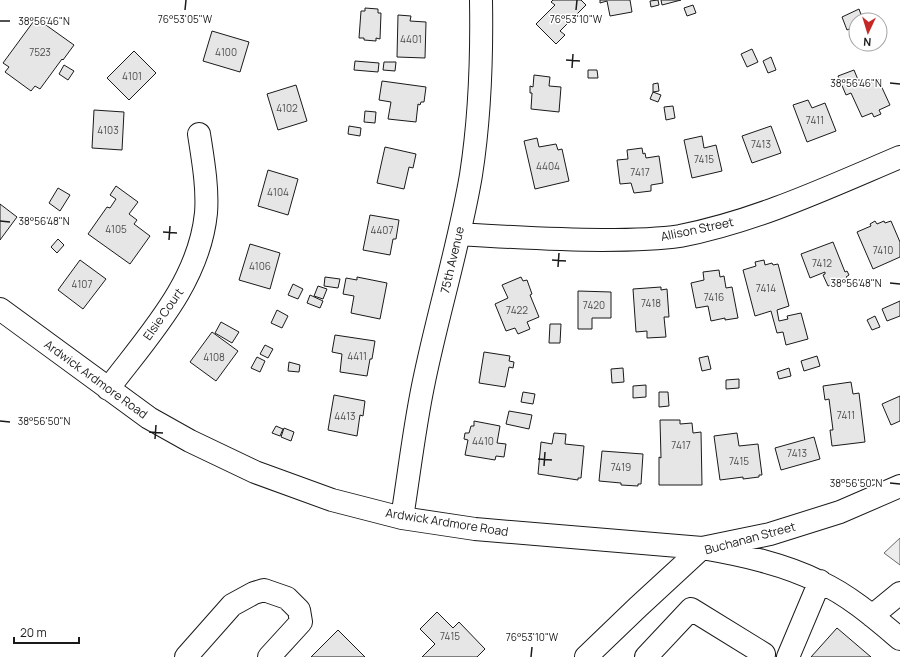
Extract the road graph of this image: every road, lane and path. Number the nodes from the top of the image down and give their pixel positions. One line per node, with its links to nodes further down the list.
1 (481, 0): 4 (street, 75th Avenue)
2 (199, 134): 6 (street, Elsie Court)
3 (900, 157): 4 (street, Allison Street)
4 (459, 234): 8 (street, 75th Avenue)
5 (0, 309): 6 (street, Ardwick Ardmore Road)
6 (108, 389): 8 (street, Ardwick Ardmore Road)
7 (900, 486): 9 (street, Buchanan Street)
8 (402, 518): 9 (street, Ardwick Ardmore Road)
9 (702, 548): 10 (street, Ardwick Ardmore Road); 16 (street, Buchanan Street)
10 (820, 582): 12 (street, Ardwick Ardmore Road); 19 (street)
11 (900, 593): 12 (street)
12 (872, 616): 13 (street, Ardwick Ardmore Road)
13 (900, 639)
14 (186, 657): 15 (street)
15 (269, 657)
16 (586, 657)
17 (646, 657): 18 (street)
18 (762, 657)
19 (788, 657)

